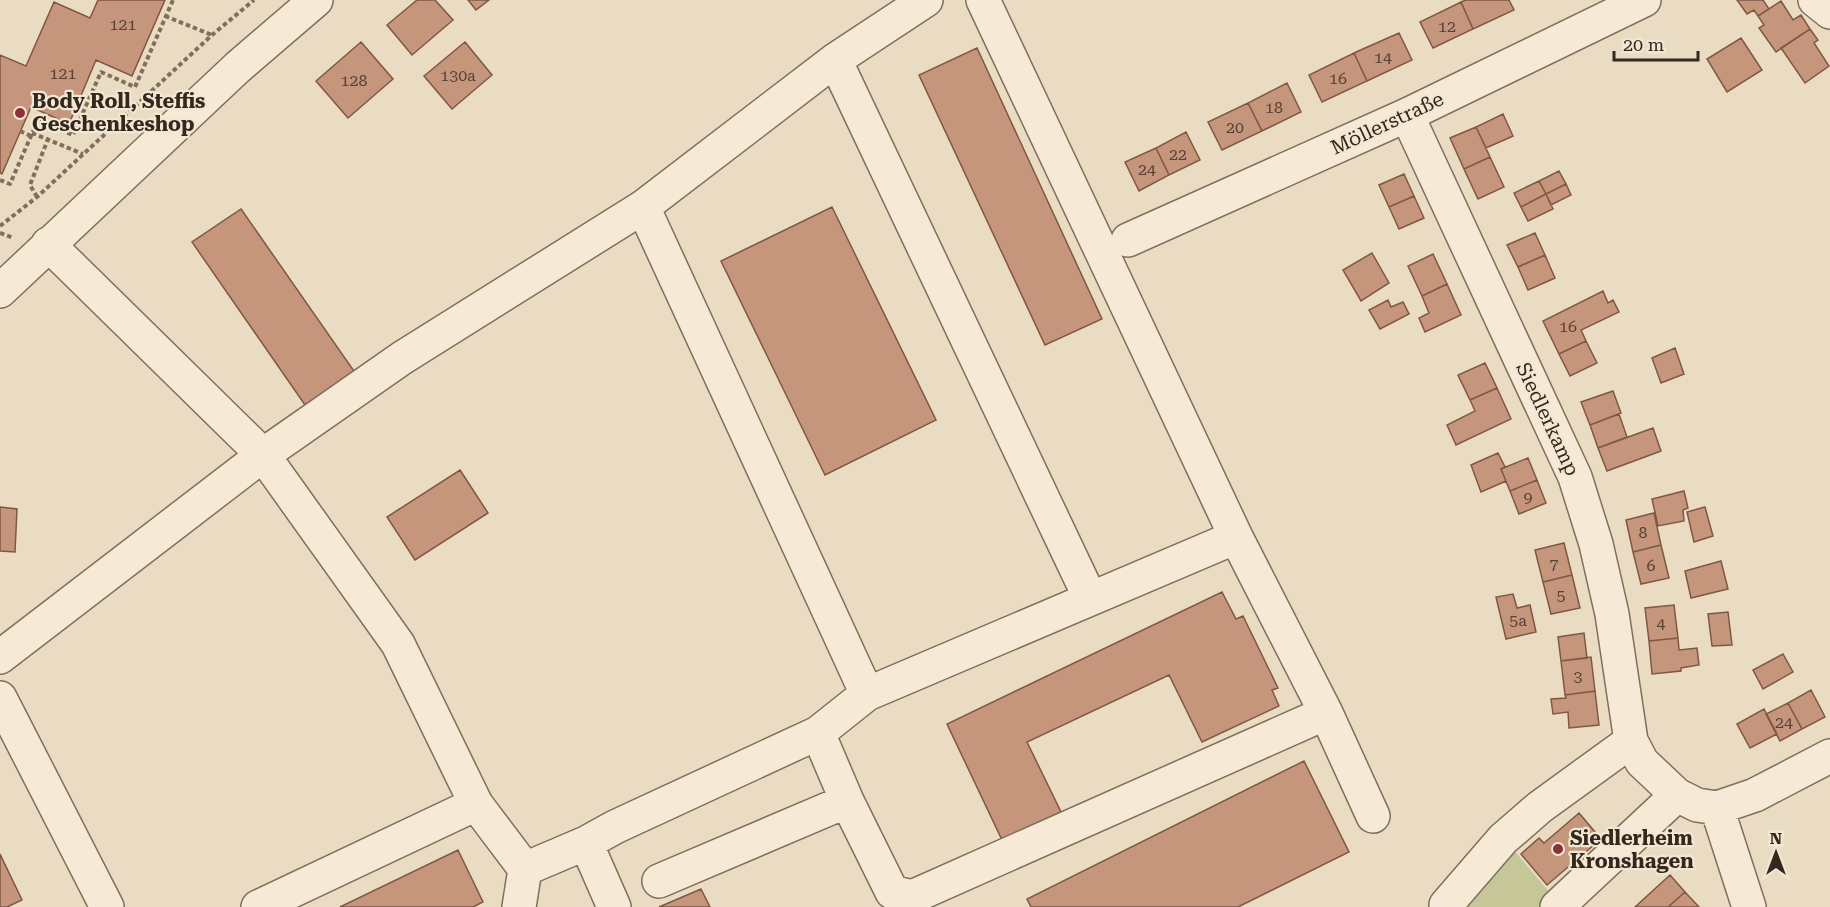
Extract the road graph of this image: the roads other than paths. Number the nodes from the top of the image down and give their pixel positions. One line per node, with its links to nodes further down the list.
1 (316, 0): 11 (street)
2 (926, 0): 7 (street)
3 (983, 0): 14 (street)
4 (1644, 0): 8 (street, Möllerstraße)
5 (1815, 0): 6 (street)
6 (1830, 12)
7 (835, 60): 9 (street); 15 (street)
8 (1407, 115): 10 (street, Möllerstraße); 21 (street, Siedlerkamp)
9 (643, 207): 13 (street); 17 (street)
10 (1128, 240)
11 (48, 244): 12 (street); 13 (street)
12 (0, 291)
13 (263, 455): 16 (street); 25 (street)
14 (1236, 537): 15 (street); 19 (street)
15 (1090, 598): 17 (street)
16 (0, 657)
17 (867, 694): 20 (street)
18 (0, 698): 32 (street)
19 (1326, 713): 24 (street); 27 (street)
20 (818, 733): 24 (street); 28 (street)
21 (1631, 741): 23 (street); 31 (street)
22 (1830, 756): 26 (street)
23 (1677, 795): 26 (street); 36 (street)
24 (847, 801): 30 (street)
25 (476, 804): 29 (street); 33 (street)
26 (1717, 808): 37 (street)
27 (1374, 816)
28 (586, 843): 29 (street); 35 (street)
29 (525, 869): 34 (street)
30 (659, 881)
31 (1446, 905)
32 (107, 907)
33 (258, 907)
34 (519, 907)
35 (614, 907)
36 (1557, 907)
37 (1749, 907)

